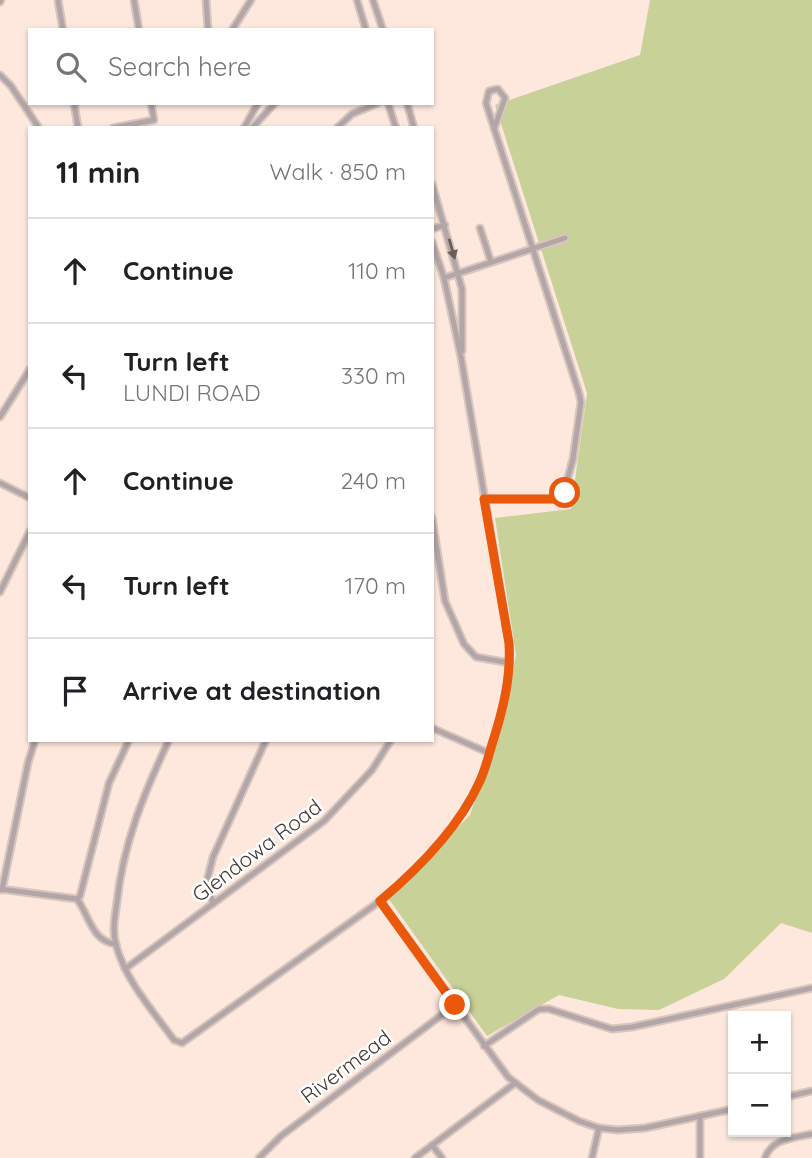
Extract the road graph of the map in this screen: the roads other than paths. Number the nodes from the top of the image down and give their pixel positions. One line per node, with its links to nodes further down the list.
1 (58, 0): 7 (street)
2 (134, 0): 8 (street)
3 (206, 0): 9 (street)
4 (251, 0): 10 (street)
5 (356, 0): 11 (street)
6 (373, 0): 12 (street)
7 (63, 28)
8 (139, 28)
9 (208, 28)
10 (233, 28)
11 (365, 28)
12 (382, 28)
13 (0, 75): 22 (street)
14 (74, 105): 23 (street)
15 (151, 105): 21 (street)
16 (257, 105): 26 (street)
17 (273, 105): 27 (street)
18 (373, 105): 28 (street)
19 (389, 105): 29 (street)
20 (408, 105): 30 (street)
21 (154, 120): 24 (street); 25 (street)
22 (38, 126)
23 (78, 126)
24 (123, 126)
25 (156, 126)
26 (245, 126)
27 (254, 126)
28 (339, 126)
29 (395, 126)
30 (413, 126)
31 (494, 129): 31 (street); 38 (street)
32 (434, 190): 33 (street)
33 (445, 225): 34 (street); 40 (street, one-way to 40)
34 (434, 228)
35 (480, 228): 39 (street)
36 (565, 238): 38 (street)
37 (434, 248): 41 (street)
38 (532, 249): 39 (street); 47 (street)
39 (491, 262): 40 (street)
40 (459, 273): 41 (street); 42 (street)
41 (444, 278): 42 (street)
42 (461, 357): 47 (street)
43 (28, 372): 44 (street)
44 (0, 417)
45 (0, 483): 46 (street)
46 (28, 497)
47 (484, 499): 51 (street)
48 (434, 531): 51 (street)
49 (28, 536): 50 (street)
50 (0, 592)
51 (510, 663): 58 (street)
52 (434, 729): 58 (street)
53 (34, 742): 59 (street)
54 (128, 742): 60 (street)
55 (168, 742): 63 (street)
56 (265, 742): 62 (street)
57 (390, 742): 62 (street, Glendowa Road)
58 (489, 753): 61 (street)
59 (1, 890): 60 (street)
60 (77, 899): 63 (street)
61 (380, 901): 64 (street); 66 (street)
62 (213, 904): 64 (street, Glendowa Road)
63 (116, 944): 64 (street)
64 (125, 969)
65 (812, 988): 67 (street)
66 (455, 1005): 67 (street); 76 (street, Rivermead)
67 (484, 1046): 68 (street)
68 (514, 1084): 73 (street); 75 (street)
69 (812, 1091): 70 (street)
70 (791, 1096)
71 (728, 1110): 72 (street)
72 (700, 1116): 73 (street); 80 (street)
73 (600, 1128): 79 (street)
74 (812, 1134): 81 (street)
75 (432, 1145): 77 (street); 78 (street)
76 (259, 1158)
77 (415, 1158)
78 (442, 1158)
79 (592, 1158)
80 (700, 1158)
81 (765, 1158)

